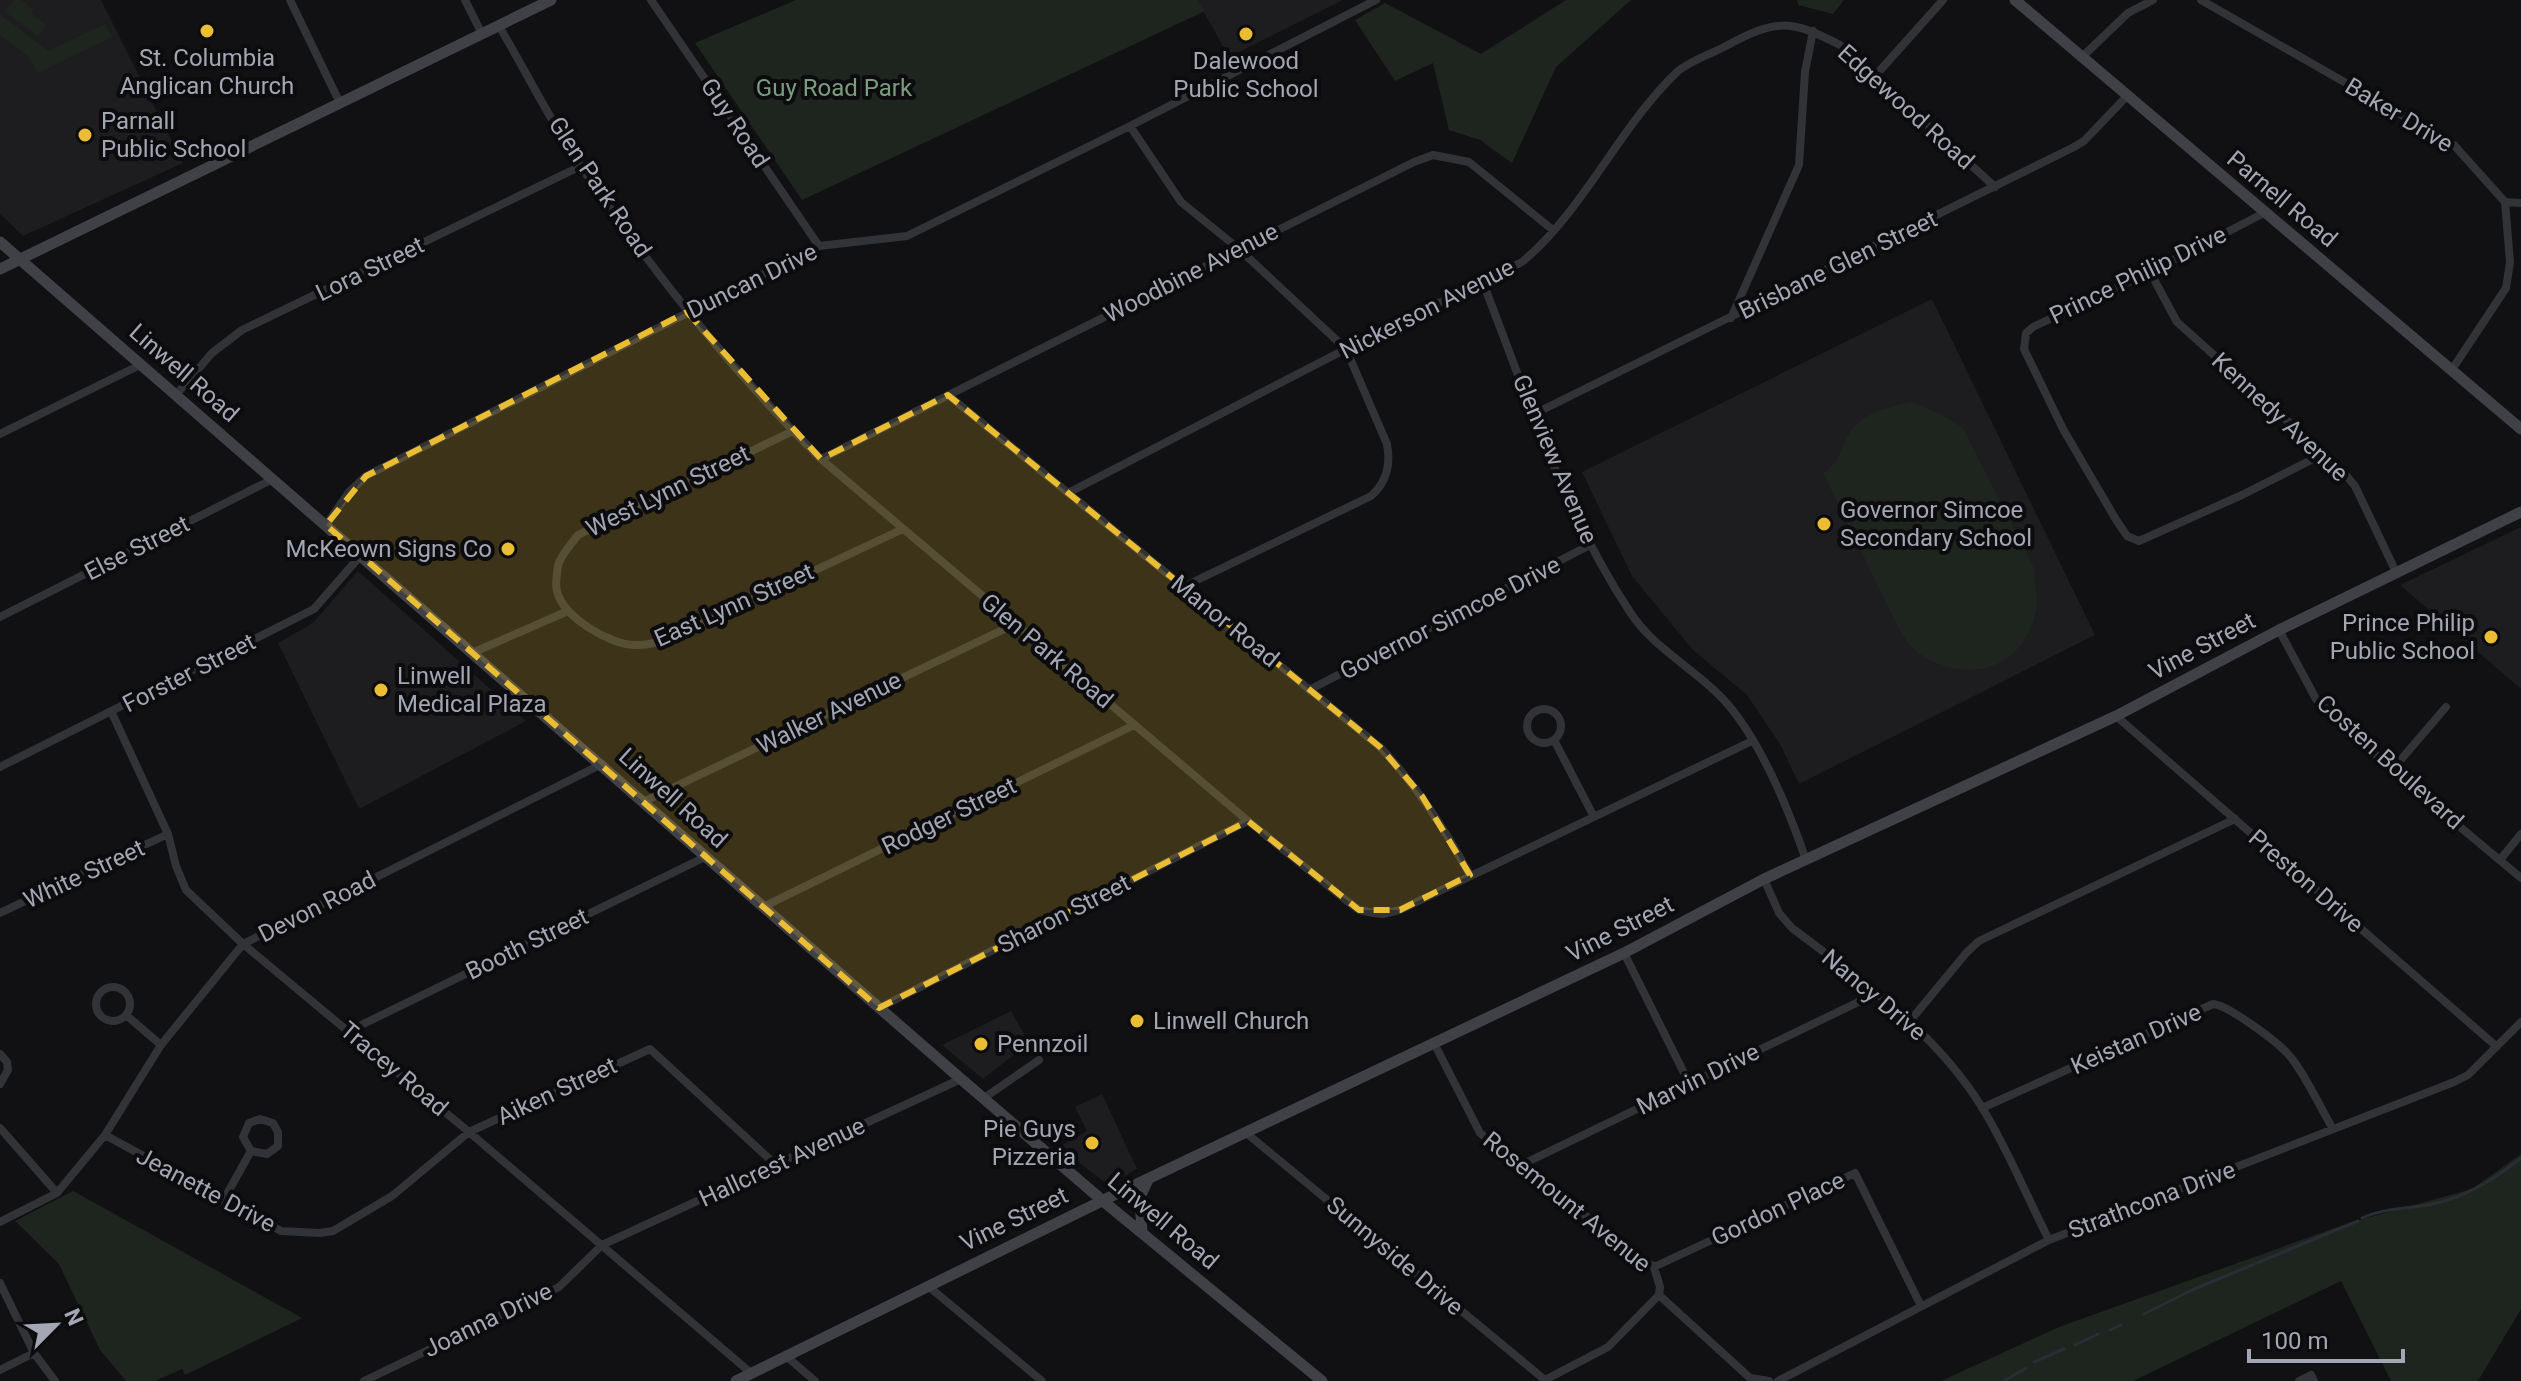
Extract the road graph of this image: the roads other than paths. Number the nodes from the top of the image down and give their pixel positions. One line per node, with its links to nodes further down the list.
1 (290, 0): 16 (street)
2 (465, 0): 12 (street)
3 (551, 0): 10 (street)
4 (651, 0): 25 (street, Guy Road)
5 (1376, 0): 17 (street, Duncan Drive)
6 (1943, 0): 14 (street)
7 (2015, 0): 13 (street, Parnell Road)
8 (2153, 0): 13 (street)
9 (2201, 0): 20 (street, Baker Drive)
10 (499, 26): 12 (street); 18 (street, Glen Park Road)
11 (1813, 31): 14 (street, Edgewood Road); 23 (street, Nickerson Avenue); 32 (street)
12 (482, 34): 16 (street)
13 (2082, 57): 15 (street, Parnell Road)
14 (1875, 76): 19 (street, Edgewood Road)
15 (2127, 96): 19 (street, Brisbane Glen Street); 22 (street, Parnell Road)
16 (339, 101): 27 (street)
17 (1130, 126): 25 (street, Duncan Drive); 26 (street)
18 (581, 166): 31 (street, Glen Park Road); 36 (street, Lora Street)
19 (1995, 187): 32 (street, Brisbane Glen Street)
20 (2505, 202): 21 (street); 35 (street)
21 (2521, 203)
22 (2264, 213): 29 (street, Prince Philip Drive); 35 (street, Parnell Road)
23 (1553, 230): 26 (street, Woodbine Avenue); 30 (street, Nickerson Avenue)
24 (0, 242): 27 (street, Linwell Road)
25 (819, 246): 31 (street, Duncan Drive)
26 (1239, 249): 33 (street); 37 (street, Woodbine Avenue)
27 (19, 259): 28 (street); 34 (street, Linwell Road)
28 (0, 269)
29 (2150, 272): 42 (street, Kennedy Avenue); 42 (street, Prince Philip Drive)
30 (1482, 280): 33 (street, Nickerson Avenue); 38 (street, Glenview Avenue)
31 (687, 312): 40 (street, Glen Park Road); 47 (street, Duncan Drive)
32 (1731, 318): 38 (street, Brisbane Glen Street)
33 (1346, 349): 45 (street, Nickerson Avenue); 52 (street)
34 (140, 365): 36 (street, Linwell Road); 41 (street)
35 (2451, 371): 39 (street, Parnell Road)
36 (176, 395): 44 (street, Linwell Road)
37 (948, 395): 43 (street, Woodbine Avenue); 45 (street, Manor Road)
38 (1534, 414): 49 (street, Glenview Avenue)
39 (2521, 429)
40 (793, 431): 43 (street, Glen Park Road); 53 (street, West Lynn Street)
41 (0, 434)
42 (2323, 454): 51 (street, Kennedy Avenue)
43 (821, 459): 48 (street, Glen Park Road)
44 (273, 479): 47 (street, Linwell Road); 54 (street, Else Street)
45 (1068, 493): 52 (street, Manor Road)
46 (2521, 512): 51 (street, Vine Street)
47 (326, 525): 50 (street, Linwell Road)
48 (903, 529): 53 (street, East Lynn Street); 55 (street, Glen Park Road)
49 (1590, 545): 58 (street, Governor Simcoe Drive); 64 (street, Glenview Avenue)
50 (361, 555): 57 (street, Linwell Road); 60 (street, Forster Street)
51 (2396, 572): 56 (street, Vine Street)
52 (1183, 587): 58 (street, Manor Road)
53 (568, 611): 57 (street)
54 (0, 617)
55 (1015, 624): 62 (street, Glen Park Road); 68 (street, Walker Avenue)
56 (2279, 630): 61 (street, Vine Street); 67 (street, Costen Boulevard)
57 (472, 653): 65 (street, Linwell Road)
58 (1309, 690): 77 (street, Manor Road)
59 (2446, 707): 67 (street)
60 (111, 711): 66 (street, Forster Street); 72 (street, Tracey Road)
61 (2116, 716): 70 (street, Preston Drive); 75 (street, Vine Street)
62 (1134, 725): 71 (street, Glen Park Road); 80 (street, Rodger Street)
63 (1554, 740): 63 (street); 69 (street)
64 (1752, 741): 69 (street, Glen Park Road); 75 (street, Glenview Avenue)
65 (602, 764): 68 (street, Linwell Road); 82 (street, Devon Road)
66 (0, 767)
67 (2392, 770): 76 (street, Costen Boulevard)
68 (643, 802): 74 (street, Linwell Road)
69 (1593, 815): 77 (street, Glen Park Road)
70 (2235, 819): 87 (street); 92 (street, Preston Drive)
71 (1248, 821): 77 (street, Glen Park Road); 85 (street, Sharon Street)
72 (168, 834): 81 (street, White Street); 82 (street, Tracey Road)
73 (2521, 834): 76 (street)
74 (705, 857): 80 (street, Linwell Road); 89 (street, Booth Street)
75 (1806, 860): 79 (street, Vine Street)
76 (2500, 860): 78 (street, Costen Boulevard)
77 (1470, 875)
78 (2521, 878)
79 (1764, 879): 83 (street, Vine Street); 84 (street, Nancy Drive)
80 (763, 907): 85 (street, Linwell Road)
81 (0, 913)
82 (243, 944): 89 (street, Tracey Road); 91 (street, Devon Road)
83 (1624, 953): 90 (street, Vine Street); 96 (street)
84 (1877, 993): 87 (street, Nancy Drive); 96 (street, Marvin Drive)
85 (879, 1008): 95 (street, Linwell Road)
86 (126, 1015): 86 (street); 91 (street)
87 (1910, 1021): 99 (street, Nancy Drive)
88 (2521, 1022): 92 (street, Strathcona Drive)
89 (349, 1031): 102 (street, Tracey Road)
90 (1434, 1043): 103 (street, Vine Street); 107 (street, Rosemount Avenue)
91 (161, 1045): 104 (street, Devon Road)
92 (2496, 1046): 101 (street, Strathcona Drive)
93 (0, 1054): 97 (street)
94 (1039, 1060): 98 (street)
95 (961, 1079): 98 (street, Linwell Road); 106 (street, Hallcrest Avenue)
96 (1689, 1083): 107 (street, Marvin Drive)
97 (0, 1084)
98 (984, 1098): 111 (street, Linwell Road)
99 (1982, 1108): 101 (street, Keistan Drive); 114 (street, Nancy Drive)
100 (0, 1128): 109 (street)
101 (2333, 1129): 114 (street, Strathcona Drive)
102 (469, 1132): 106 (street, Aiken Street); 110 (street, Jeanette Drive); 115 (street, Tracey Road)
103 (1245, 1132): 108 (street, Vine Street); 126 (street, Sunnyside Drive)
104 (105, 1135): 109 (street, Devon Road); 110 (street, Jeanette Drive)
105 (251, 1151): 105 (street); 110 (street)
106 (776, 1165): 115 (street, Hallcrest Avenue)
107 (1519, 1166): 116 (street, Rosemount Avenue)
108 (1148, 1179): 111 (street, Vine Street); 113 (street)
109 (57, 1193): 112 (street)
110 (223, 1201)
111 (1103, 1201): 113 (street, Linwell Road); 118 (street, Vine Street)
112 (0, 1222)
113 (1142, 1233): 132 (street, Linwell Road)
114 (2049, 1240): 120 (street, Strathcona Drive)
115 (602, 1245): 124 (street, Tracey Road); 128 (street, Joanna Drive)
116 (1654, 1267): 119 (street, Rosemount Avenue); 120 (street, Gordon Place)
117 (0, 1283): 121 (street)
118 (928, 1286): 122 (street, Vine Street); 131 (street)
119 (1659, 1295): 125 (street, Rosemount Avenue); 126 (street)
120 (1921, 1306): 134 (street, Strathcona Drive)
121 (34, 1353): 123 (street); 127 (street)
122 (786, 1356): 124 (street, Vine Street); 130 (street)
123 (0, 1370)
124 (751, 1373): 129 (street, Vine Street)
125 (1749, 1379): 133 (street)
126 (1544, 1380)
127 (55, 1381)
128 (364, 1381)
129 (736, 1381)
130 (815, 1381)
131 (1042, 1381)
132 (1322, 1381)
133 (1769, 1381)
134 (1778, 1381)
135 (2299, 1381): 136 (street)
136 (2314, 1381)

